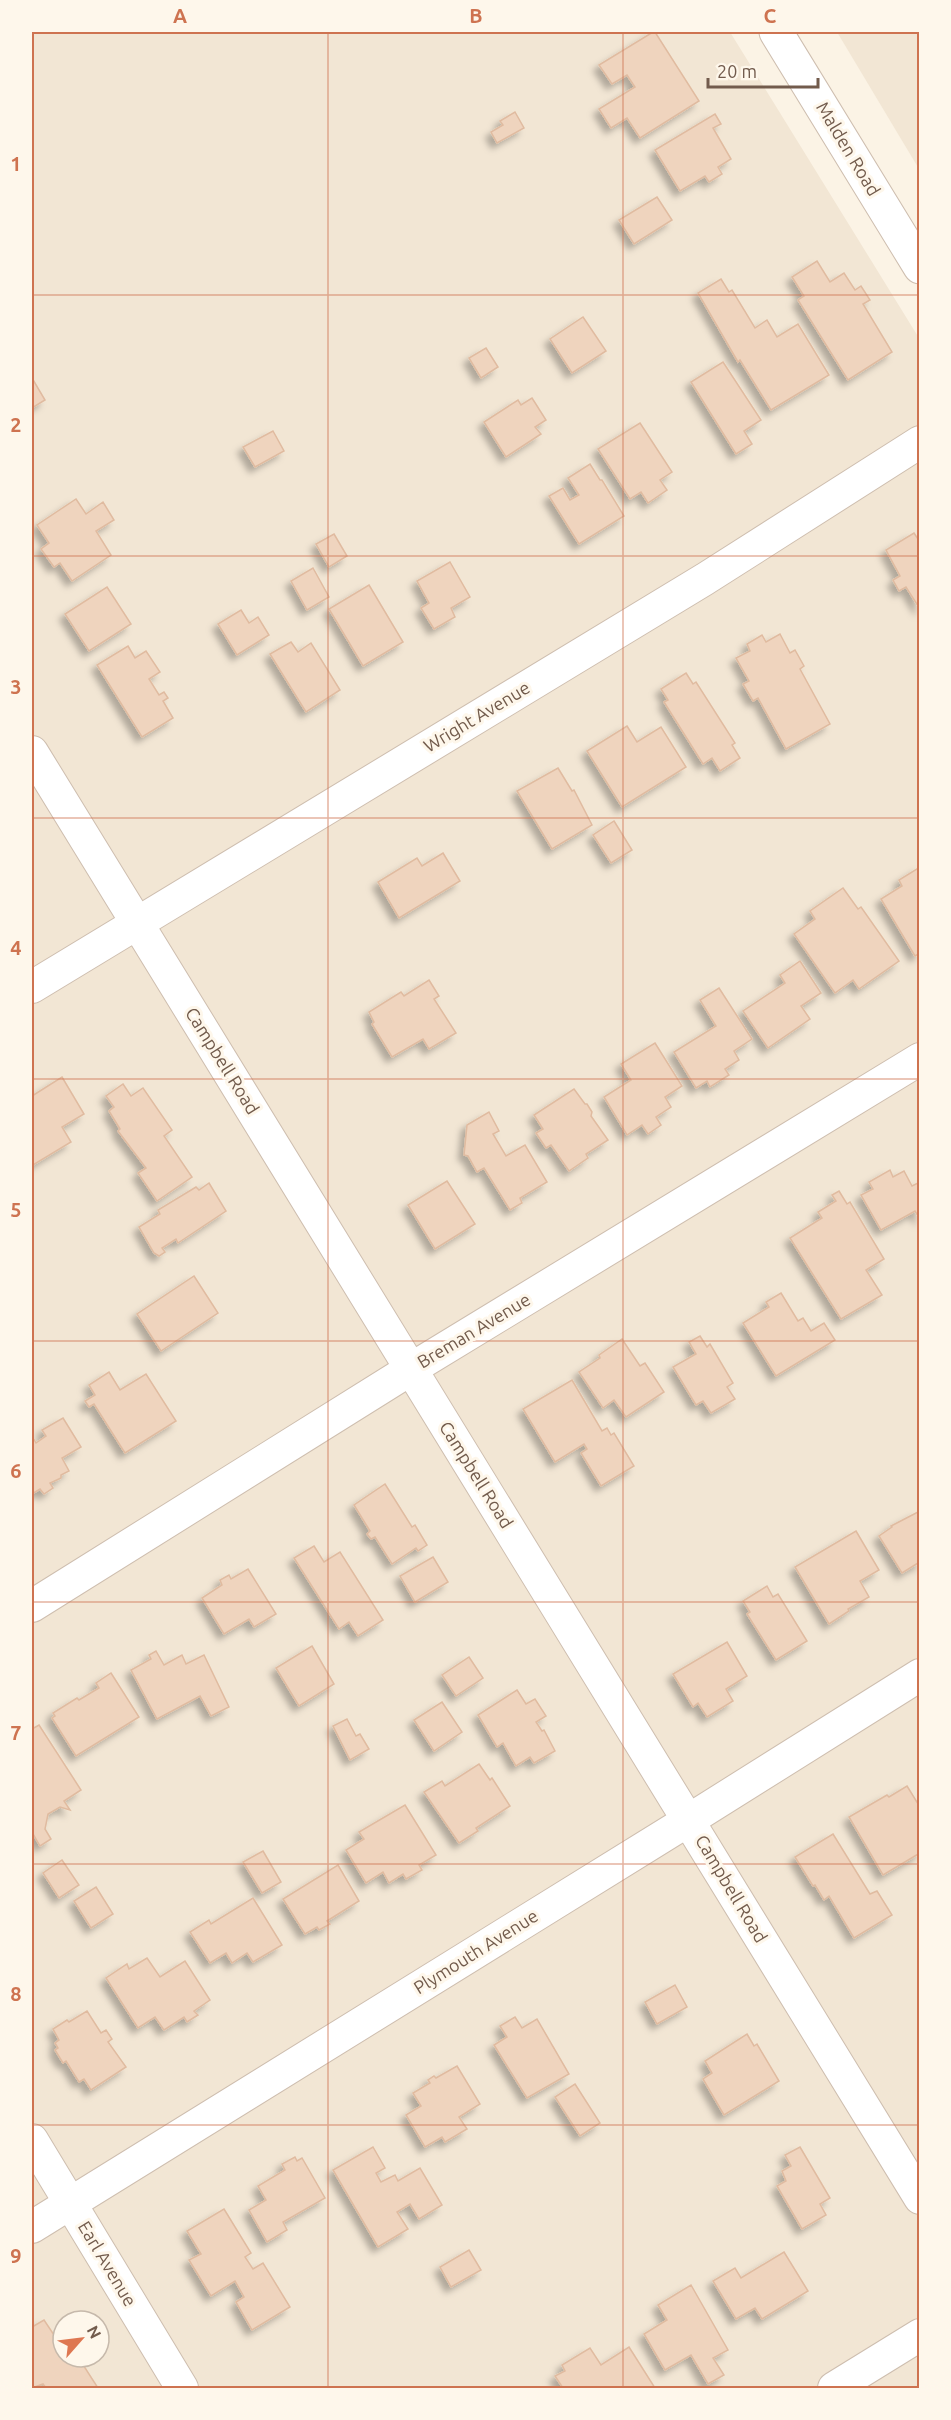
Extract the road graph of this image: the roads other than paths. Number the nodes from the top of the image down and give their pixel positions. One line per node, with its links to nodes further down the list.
1 (777, 32): 2 (street, Malden Road)
2 (920, 267)
3 (920, 442): 5 (street, Wright Avenue)
4 (32, 752): 5 (street, Campbell Road)
5 (136, 922): 6 (street, Wright Avenue); 8 (street, Campbell Road)
6 (32, 987)
7 (920, 1059): 8 (street, Breman Avenue)
8 (411, 1369): 9 (street, Breman Avenue); 11 (street, Campbell Road)
9 (32, 1606)
10 (920, 1675): 11 (street, Plymouth Avenue)
11 (689, 1821): 13 (street, Campbell Road); 14 (street, Plymouth Avenue)
12 (32, 2140): 14 (street, Earl Avenue)
13 (920, 2198)
14 (70, 2202): 15 (street, Plymouth Avenue); 17 (street, Earl Avenue)
15 (32, 2226)
16 (920, 2335): 18 (street)
17 (182, 2388)
18 (834, 2388)

